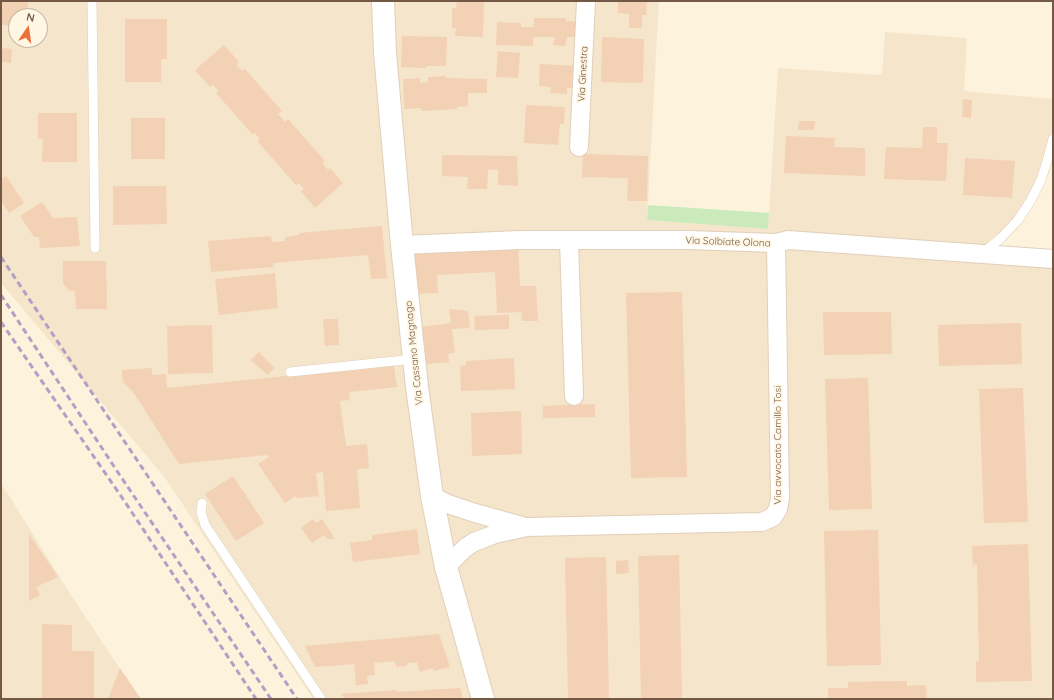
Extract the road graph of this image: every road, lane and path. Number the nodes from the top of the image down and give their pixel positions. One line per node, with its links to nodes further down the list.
1 (92, 1): 9 (lane)
2 (383, 1): 8 (street, Via Cassano Magnago)
3 (586, 1): 5 (street, Via Ginestra)
4 (1053, 140): 10 (lane)
5 (580, 146)
6 (569, 240): 7 (street, Via Solbiate Olona); 8 (street, Via Solbiate Olona); 14 (street)
7 (776, 243): 10 (street, Via Solbiate Olona); 17 (street, Via avvocato Camillo Tosi)
8 (402, 245): 12 (street, Via Cassano Magnago)
9 (95, 248)
10 (982, 254): 11 (street, Via Solbiate Olona)
11 (1053, 259)
12 (414, 359): 13 (lane); 15 (street, Via Cassano Magnago)
13 (290, 372)
14 (574, 396)
15 (432, 496): 17 (street, Via avvocato Camillo Tosi); 18 (street, Via Cassano Magnago)
16 (202, 503): 19 (lane)
17 (527, 527): 18 (street, Via avvocato Camillo Tosi)
18 (446, 567): 20 (street, Via Cassano Magnago)
19 (321, 699)
20 (483, 699)

